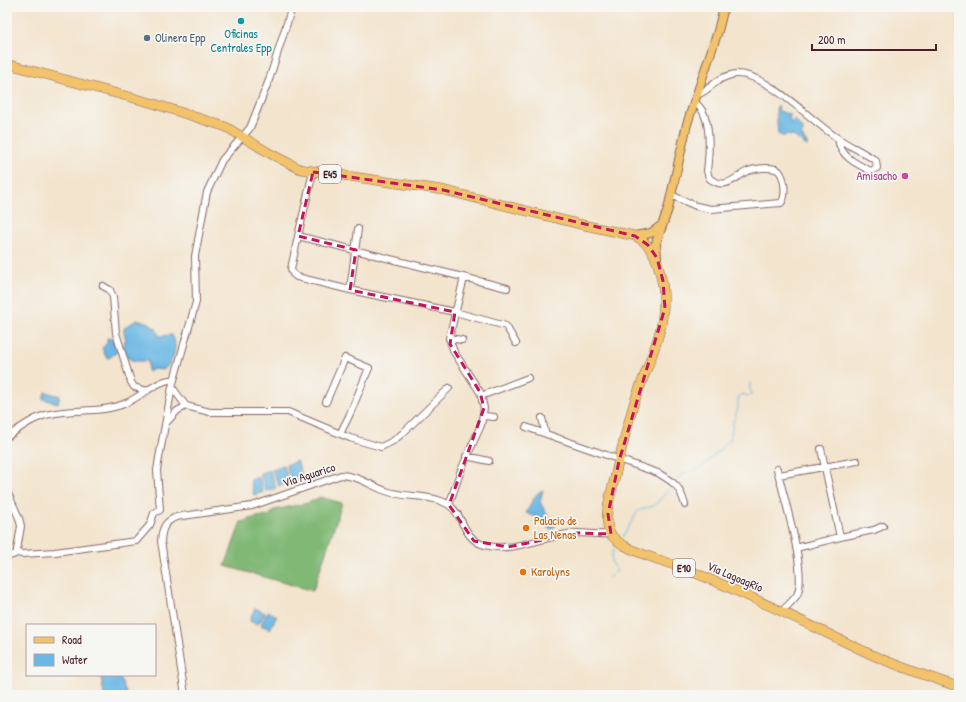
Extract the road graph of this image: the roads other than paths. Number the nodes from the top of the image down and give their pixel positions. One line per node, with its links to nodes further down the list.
1 (292, 7): 5 (street)
2 (724, 7): 4 (main road)
3 (7, 64): 5 (highway, E45)
4 (695, 98): 6 (street); 8 (main road); 8 (street)
5 (243, 137): 7 (highway, E45); 24 (street)
6 (838, 139): 6 (street)
7 (313, 172): 11 (street); 12 (highway, E45)
8 (671, 195): 9 (main road)
9 (662, 224): 12 (main road); 14 (main road)
10 (358, 229): 13 (street)
11 (298, 236): 13 (street); 18 (street)
12 (635, 236): 14 (highway, E45)
13 (356, 250): 15 (street); 18 (street)
14 (657, 258): 41 (highway)
15 (464, 278): 17 (street); 19 (street)
16 (103, 286): 27 (street)
17 (507, 288)
18 (350, 290): 19 (street)
19 (455, 312): 20 (street); 22 (street)
20 (449, 338): 21 (street); 28 (street)
21 (462, 340)
22 (516, 343)
23 (528, 378): 28 (street)
24 (174, 380): 25 (street); 27 (street)
25 (172, 387): 30 (street); 34 (street)
26 (449, 388): 37 (street)
27 (147, 391): 38 (street)
28 (481, 396): 31 (street)
29 (326, 402): 37 (street)
30 (186, 406): 34 (street); 37 (street)
31 (484, 416): 32 (street); 40 (street)
32 (494, 417)
33 (542, 418): 36 (street)
34 (164, 424): 54 (street)
35 (526, 427): 36 (street)
36 (545, 432): 41 (street)
37 (340, 434)
38 (7, 437)
39 (821, 449): 44 (street)
40 (466, 456): 42 (street); 48 (street)
41 (619, 460): 49 (street); 51 (highway)
42 (489, 461)
43 (857, 461): 44 (street)
44 (825, 467): 46 (street); 52 (street)
45 (777, 468): 46 (street)
46 (779, 476): 53 (street)
47 (7, 491): 54 (street)
48 (449, 505): 51 (street); 58 (street, Vía Aguarico)
49 (685, 505)
50 (882, 526): 52 (street)
51 (611, 534): 56 (highway, Vía LagoagRío / E10)
52 (840, 537): 53 (street)
53 (796, 548): 56 (street)
54 (18, 553): 55 (street)
55 (7, 557)
56 (782, 611): 57 (highway, Vía LagoagRío / E10)
57 (959, 687)
58 (185, 695)

